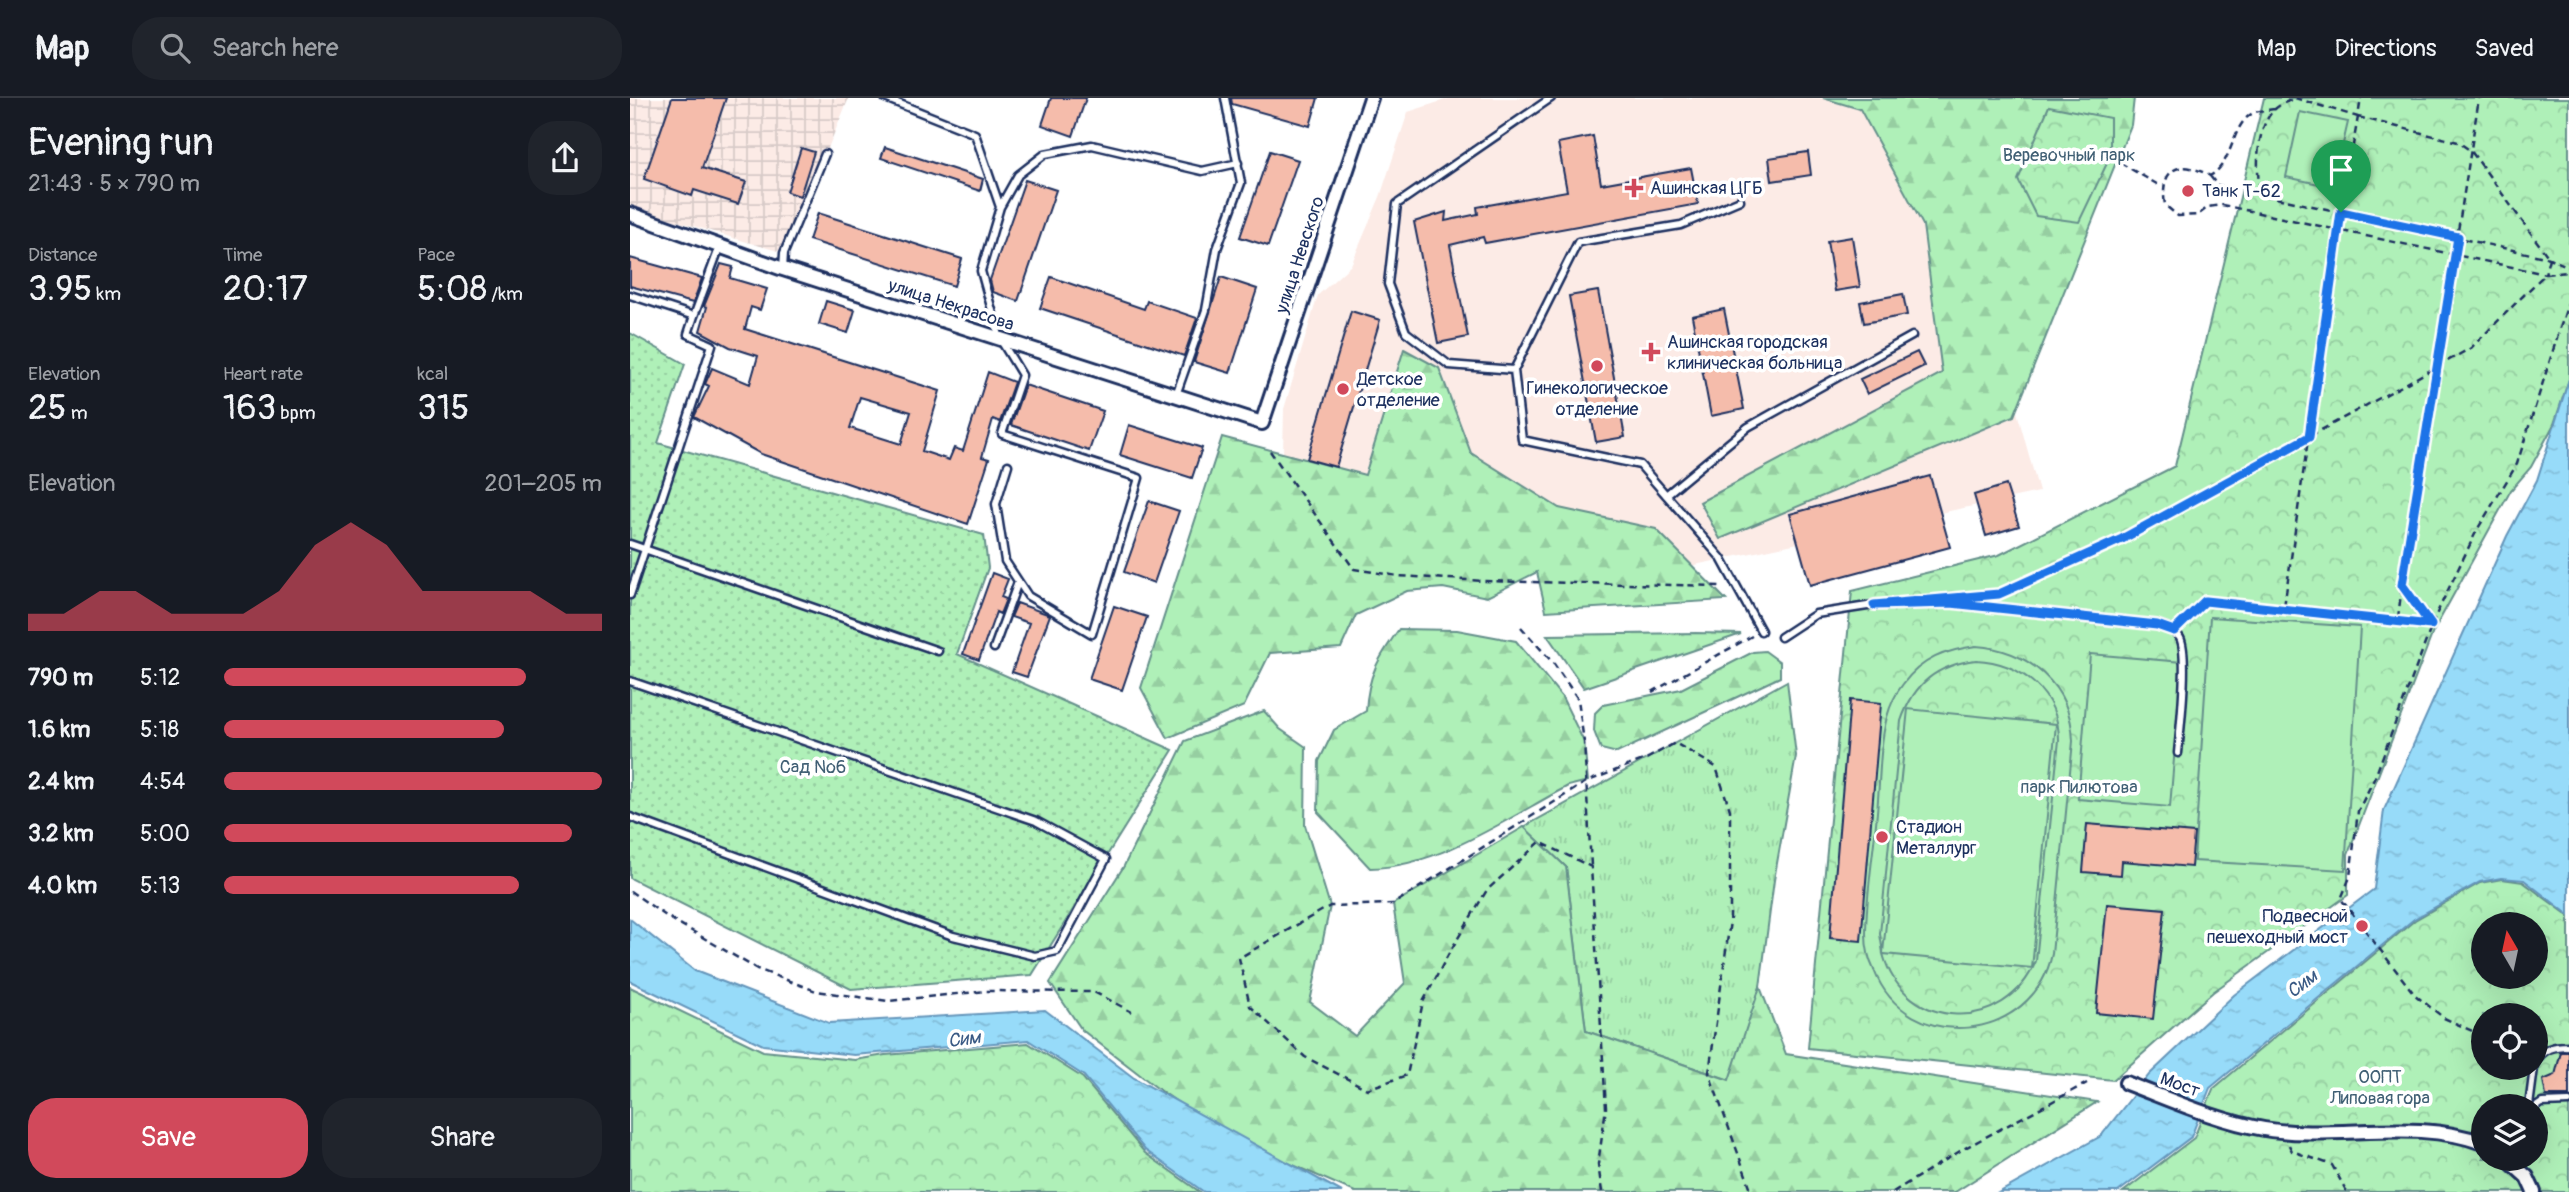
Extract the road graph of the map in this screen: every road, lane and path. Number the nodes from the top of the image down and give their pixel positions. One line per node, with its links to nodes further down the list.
1 (884, 98): 18 (lane)
2 (1225, 98): 13 (lane)
3 (1371, 98): 37 (street, улица Невского)
4 (1551, 98): 35 (lane)
5 (2295, 98): 8 (path); 9 (path)
6 (2361, 98): 9 (path)
7 (2479, 98): 10 (path)
8 (2275, 108): 14 (path); 16 (path)
9 (2358, 117): 10 (path); 19 (path)
10 (2471, 151): 22 (path); 25 (path)
11 (825, 154): 26 (lane)
12 (2110, 157): 15 (path)
13 (1238, 163): 18 (lane); 36 (lane)
14 (2210, 176): 15 (path); 16 (path)
15 (2162, 187): 21 (path)
16 (2273, 198): 19 (path)
17 (1740, 200): 35 (lane)
18 (1000, 207): 33 (lane)
19 (2341, 212): 21 (path); 22 (path)
20 (630, 214): 23 (street, улица Некрасова)
21 (2338, 230): 24 (path); 38 (path)
22 (2458, 237): 24 (path); 25 (path)
23 (721, 244): 26 (street, улица Некрасова); 31 (lane)
24 (2455, 255): 28 (path); 34 (path)
25 (2549, 258): 27 (path); 28 (path)
26 (783, 269): 33 (street, улица Некрасова)
27 (2569, 270): 28 (path)
28 (2545, 274): 34 (path)
29 (630, 295): 31 (lane)
30 (2569, 300): 51 (path)
31 (694, 316): 43 (lane)
32 (1912, 336): 41 (lane)
33 (1000, 339): 36 (street, улица Некрасова); 44 (lane)
34 (2438, 366): 38 (path); 46 (path)
35 (1514, 370): 41 (lane)
36 (1176, 397): 37 (street, улица Некрасова)
37 (1262, 423)
38 (2309, 437): 48 (path); 49 (path)
39 (1269, 452): 45 (path)
40 (1008, 465): 44 (lane)
41 (1666, 495): 45 (lane)
42 (630, 544): 43 (lane)
43 (646, 550): 47 (lane); 57 (lane)
44 (1018, 582): 56 (lane)
45 (1736, 585): 53 (lane)
46 (2402, 585): 50 (path); 51 (path)
47 (630, 595)
48 (1985, 595)
49 (2284, 607): 50 (path); 54 (path)
50 (2398, 620): 51 (path)
51 (2431, 625): 66 (path)
52 (1521, 627): 61 (path)
53 (1761, 631): 59 (path)
54 (2174, 631): 55 (lane); 60 (lane)
55 (1781, 638)
56 (994, 648)
57 (938, 651)
58 (630, 681): 62 (lane)
59 (1653, 692)
60 (2178, 753)
61 (1586, 782): 63 (path); 63 (path); 77 (path)
62 (630, 817)
63 (1591, 867): 76 (path)
64 (630, 891): 65 (path)
65 (1132, 1012)
66 (2471, 1030)
67 (2569, 1046): 68 (lane)
68 (2548, 1049)
69 (2087, 1083): 78 (path)
70 (2126, 1083): 73 (street, Мост)
71 (2569, 1102): 72 (lane)
72 (2548, 1103)
73 (2281, 1130): 74 (street, Мост); 79 (path)
74 (2471, 1139)
75 (2520, 1171): 80 (street)
76 (1602, 1192)
77 (1752, 1192)
78 (1893, 1192)
79 (2347, 1192)
80 (2534, 1192)

